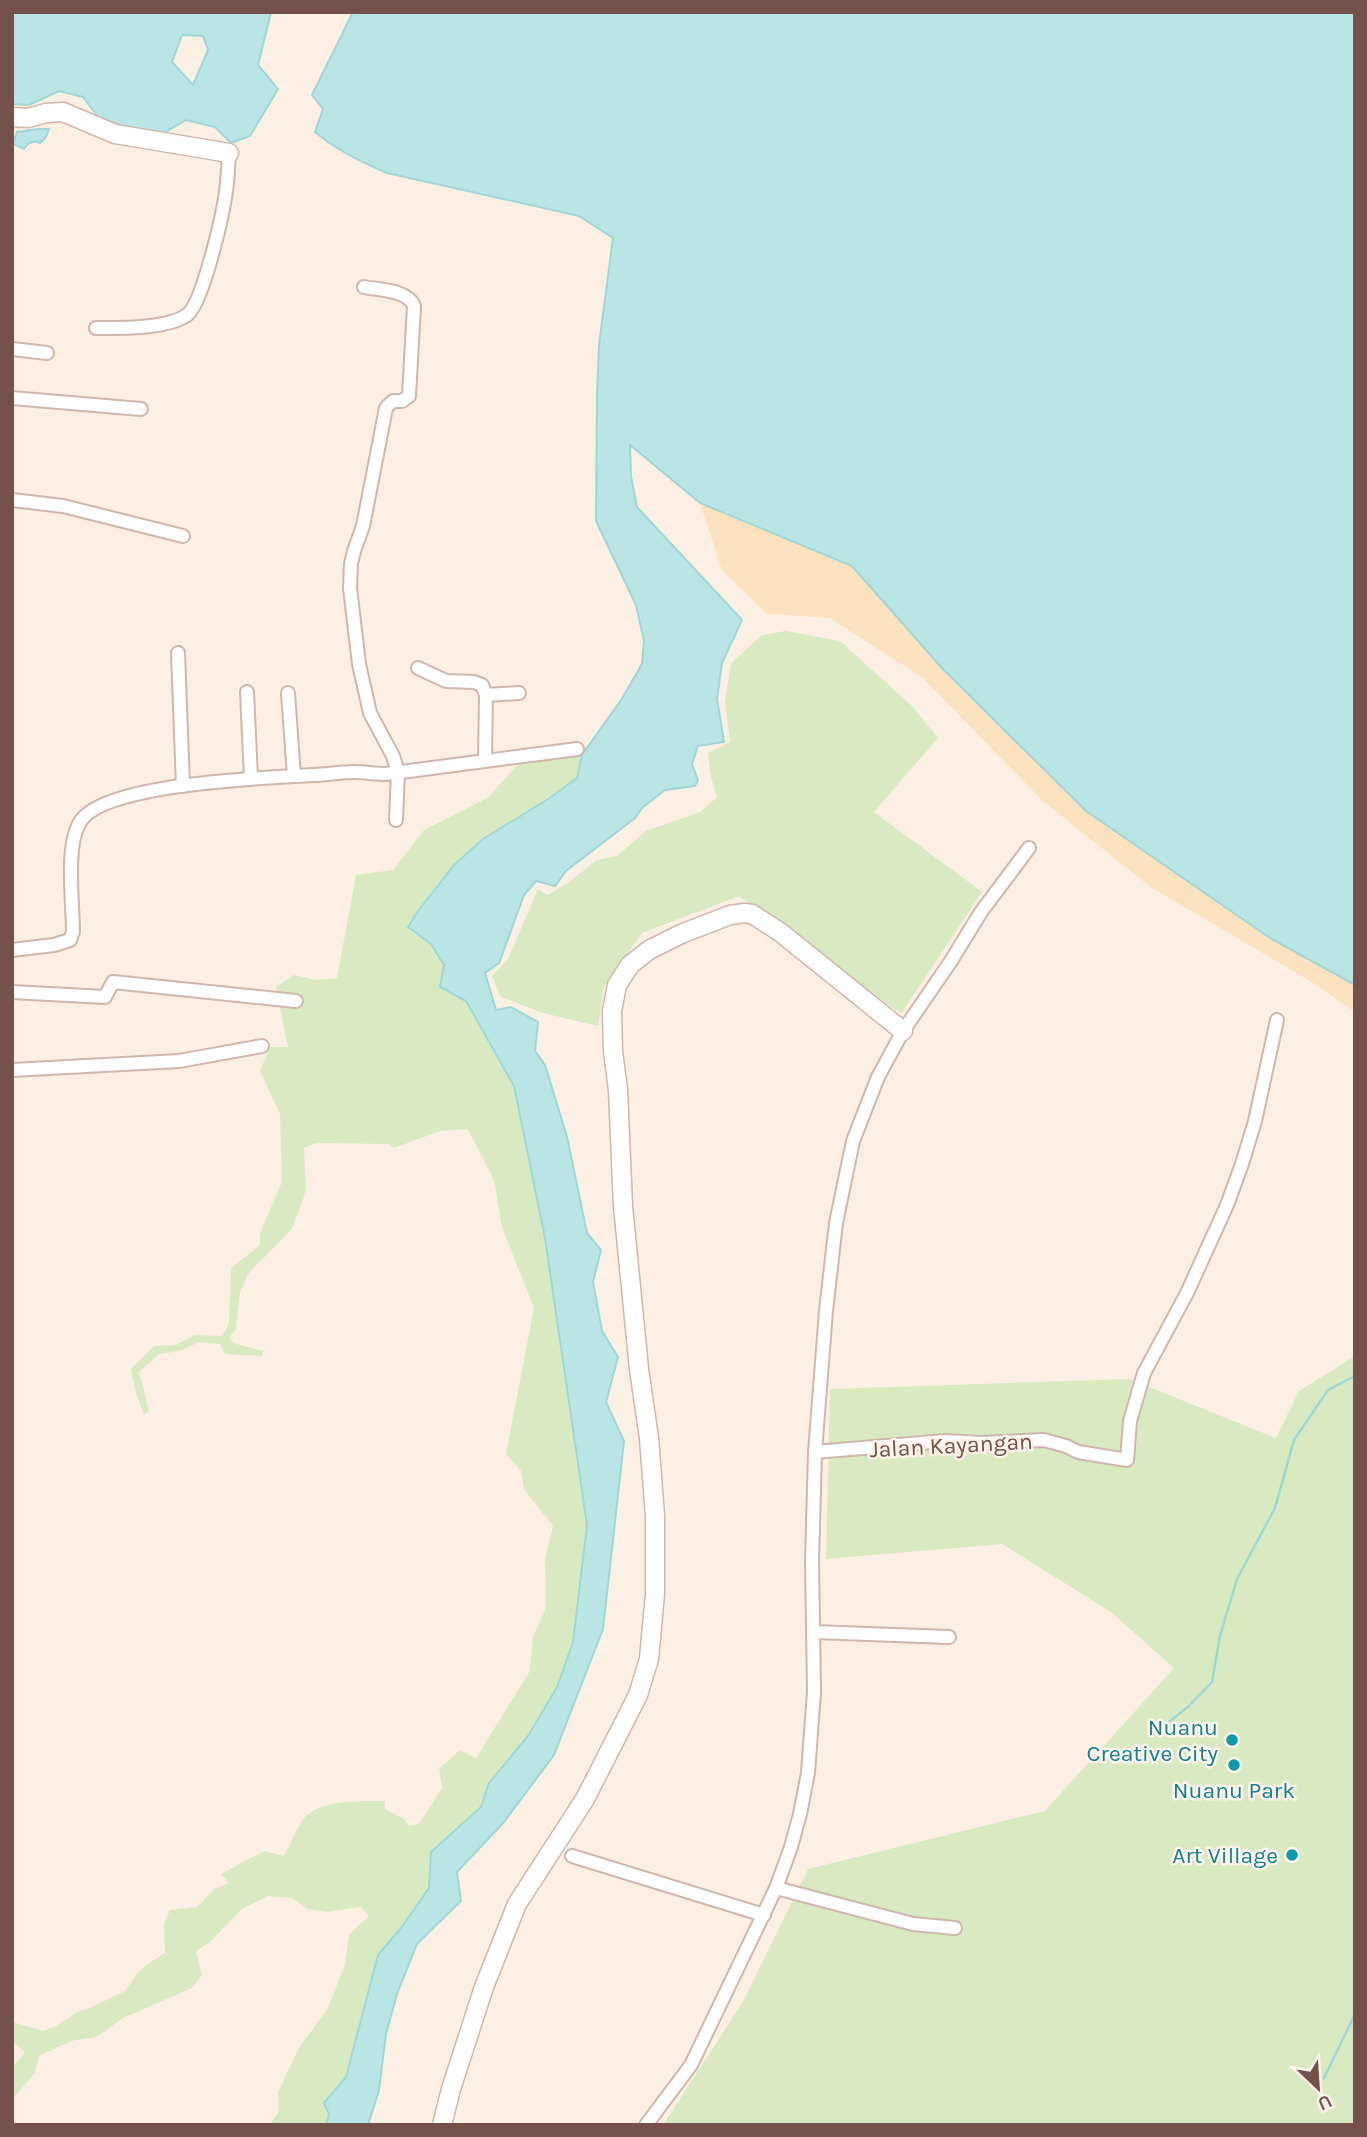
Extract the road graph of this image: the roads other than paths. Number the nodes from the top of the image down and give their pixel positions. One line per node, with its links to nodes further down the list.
1 (12, 117): 2 (street)
2 (229, 153): 4 (street)
3 (364, 287): 19 (street)
4 (96, 328)
5 (12, 349): 6 (street)
6 (47, 353)
7 (12, 398): 8 (street)
8 (141, 409)
9 (12, 500): 10 (street)
10 (183, 536)
11 (178, 653): 22 (street)
12 (418, 668): 16 (street)
13 (247, 692): 21 (street)
14 (288, 693): 20 (street)
15 (519, 694): 16 (street)
16 (486, 695): 18 (street)
17 (577, 749): 18 (street)
18 (485, 761): 19 (street)
19 (398, 772): 20 (street); 23 (street)
20 (294, 776): 21 (street)
21 (251, 778): 22 (street)
22 (183, 786): 25 (street)
23 (396, 820)
24 (1028, 848): 29 (street)
25 (12, 950)
26 (12, 992): 27 (street)
27 (296, 1001)
28 (1277, 1020): 32 (street, Jalan Kayangan)
29 (903, 1031): 32 (street); 39 (street)
30 (262, 1045): 31 (street)
31 (12, 1070)
32 (814, 1452): 33 (street)
33 (814, 1632): 34 (street); 36 (street)
34 (949, 1637)
35 (572, 1856): 37 (street)
36 (776, 1888): 37 (street); 38 (street)
37 (764, 1915): 40 (street)
38 (955, 1928)
39 (442, 2125)
40 (646, 2125)

